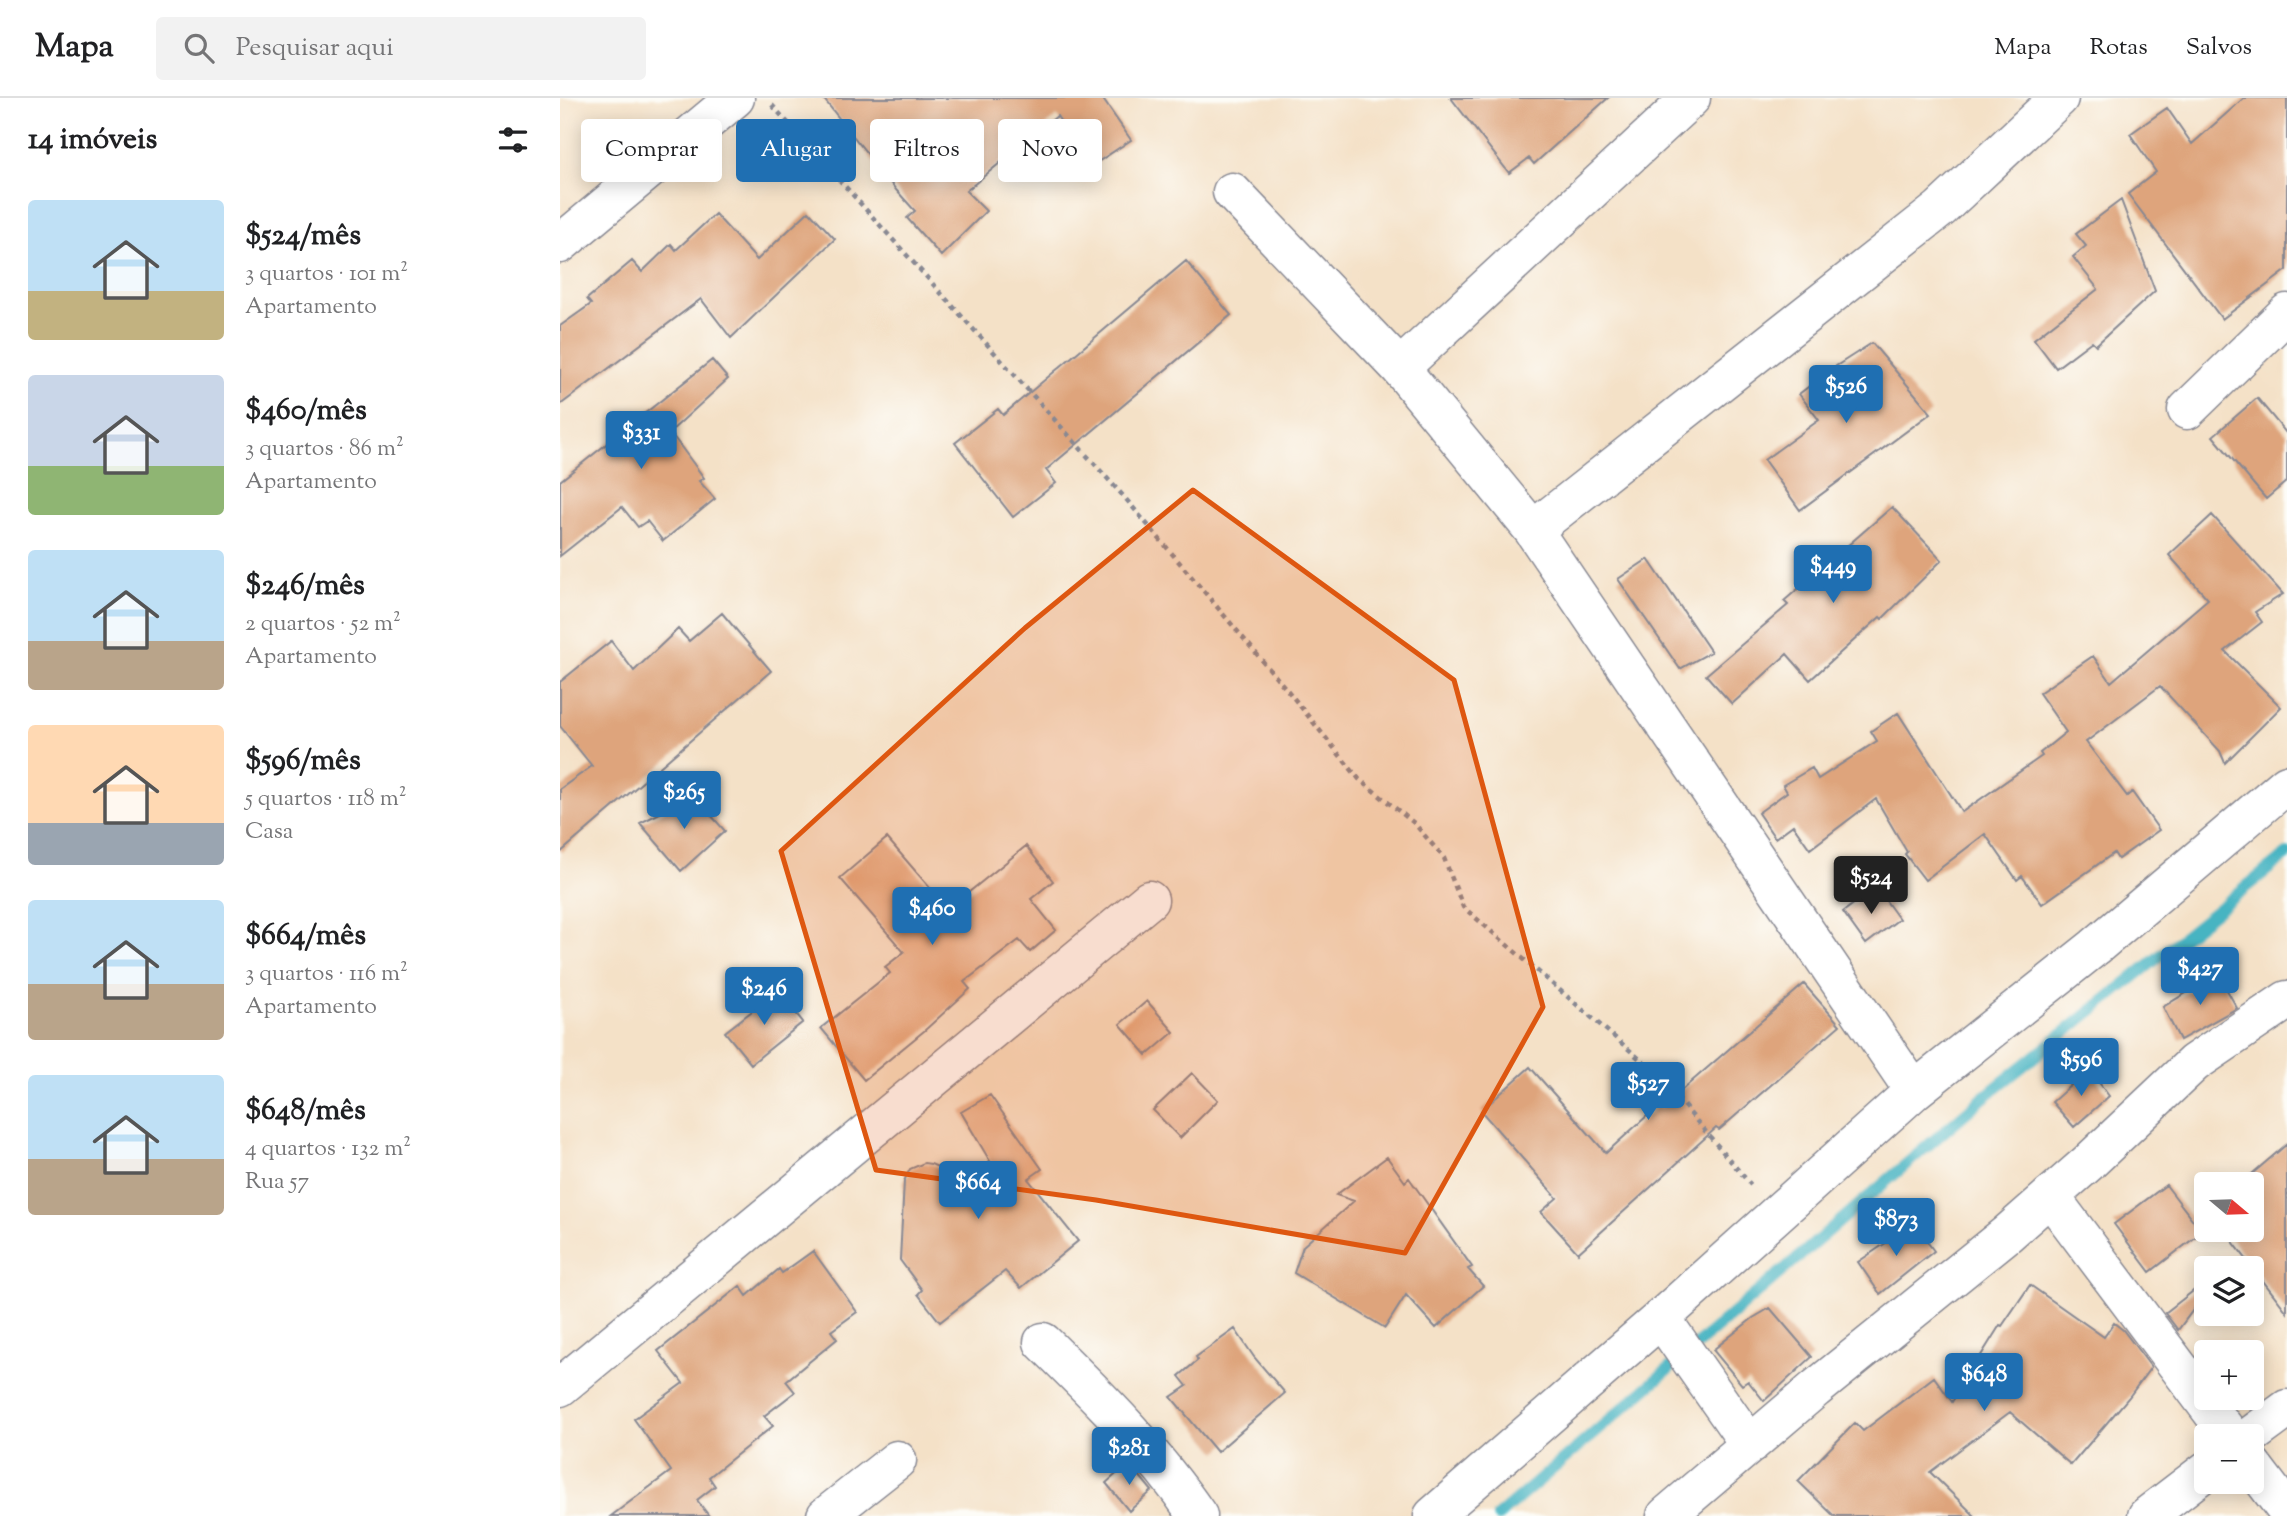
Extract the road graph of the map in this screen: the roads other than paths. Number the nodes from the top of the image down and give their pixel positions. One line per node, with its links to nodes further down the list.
1 (735, 98): 5 (street)
2 (1691, 98): 7 (street)
3 (2059, 98): 9 (street)
4 (1232, 192): 7 (street)
5 (560, 244)
6 (2287, 313): 8 (street)
7 (1400, 369): 9 (street)
8 (2187, 410)
9 (1533, 530): 13 (street)
10 (2287, 784): 13 (street)
11 (1149, 900): 17 (street)
12 (2287, 1000): 14 (street)
13 (1914, 1091): 16 (street)
14 (2050, 1196): 19 (street); 21 (street)
15 (1043, 1342): 27 (street)
16 (1680, 1344): 21 (street); 28 (street)
17 (560, 1387)
18 (2287, 1409): 20 (street)
19 (2221, 1424)
20 (2264, 1426)
21 (1750, 1445): 29 (street)
22 (897, 1460): 26 (street)
23 (2194, 1480): 30 (street)
24 (2264, 1481): 25 (street)
25 (2287, 1511)
26 (826, 1516)
27 (1198, 1516)
28 (1433, 1516)
29 (1666, 1516)
30 (2147, 1516)

